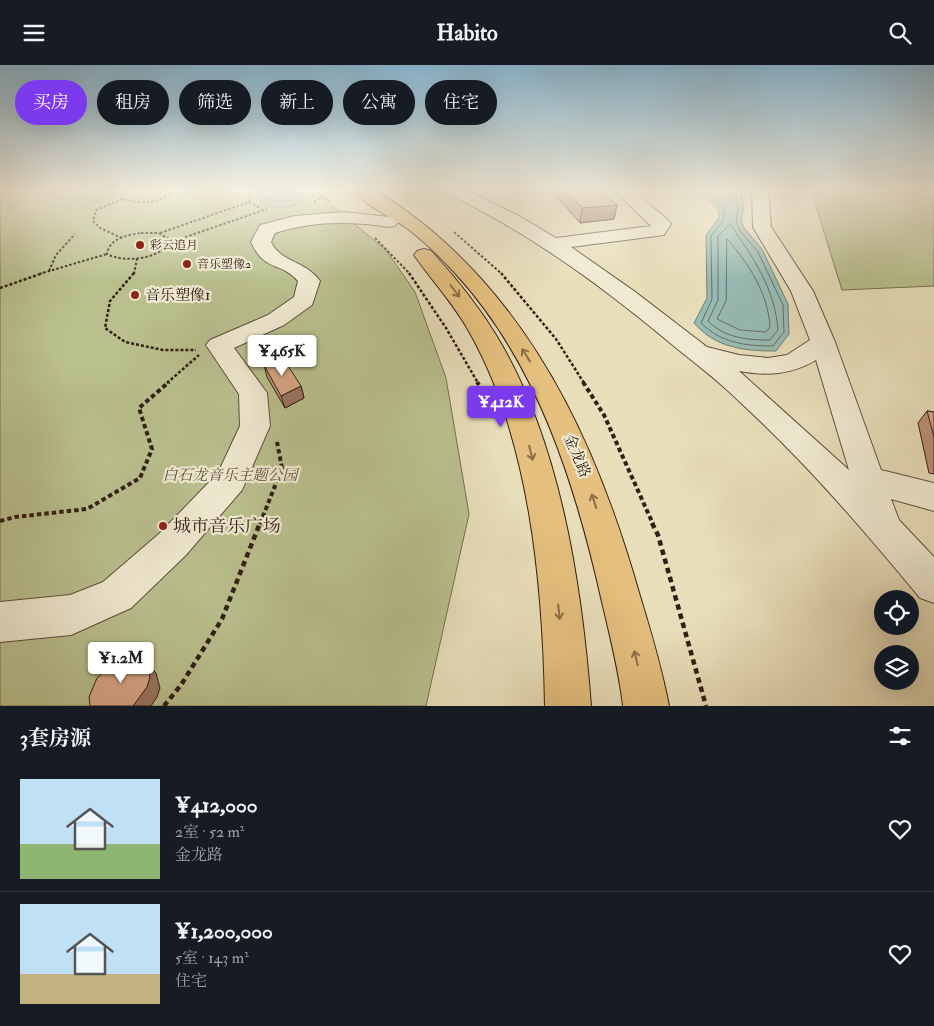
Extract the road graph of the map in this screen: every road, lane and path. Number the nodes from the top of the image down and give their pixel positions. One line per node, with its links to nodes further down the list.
1 (93, 220): 13 (path)
2 (197, 220): 11 (path)
3 (233, 220): 14 (path)
4 (292, 220): 29 (lane)
5 (367, 220): 10 (main road)
6 (407, 220): 32 (main road, 金龙路, one-way to 6)
7 (511, 220): 15 (lane)
8 (656, 220): 15 (lane)
9 (762, 220): 20 (lane)
10 (380, 229): 22 (path); 31 (main road, one-way to 31)
11 (159, 233): 13 (path); 14 (path)
12 (75, 234): 18 (path)
13 (122, 238): 16 (path)
14 (168, 243): 17 (path)
15 (552, 244): 21 (lane)
16 (107, 254): 17 (path); 18 (path)
17 (137, 259): 26 (path)
18 (49, 272): 19 (path)
19 (0, 288)
20 (823, 342): 21 (lane); 24 (lane)
21 (696, 352): 27 (lane)
22 (481, 388)
23 (277, 439): 30 (path)
24 (868, 480): 25 (lane); 27 (lane)
25 (934, 497)
26 (0, 521)
27 (882, 524): 28 (lane)
28 (934, 585)
29 (0, 622)
30 (164, 706)
31 (568, 706)
32 (646, 706)

